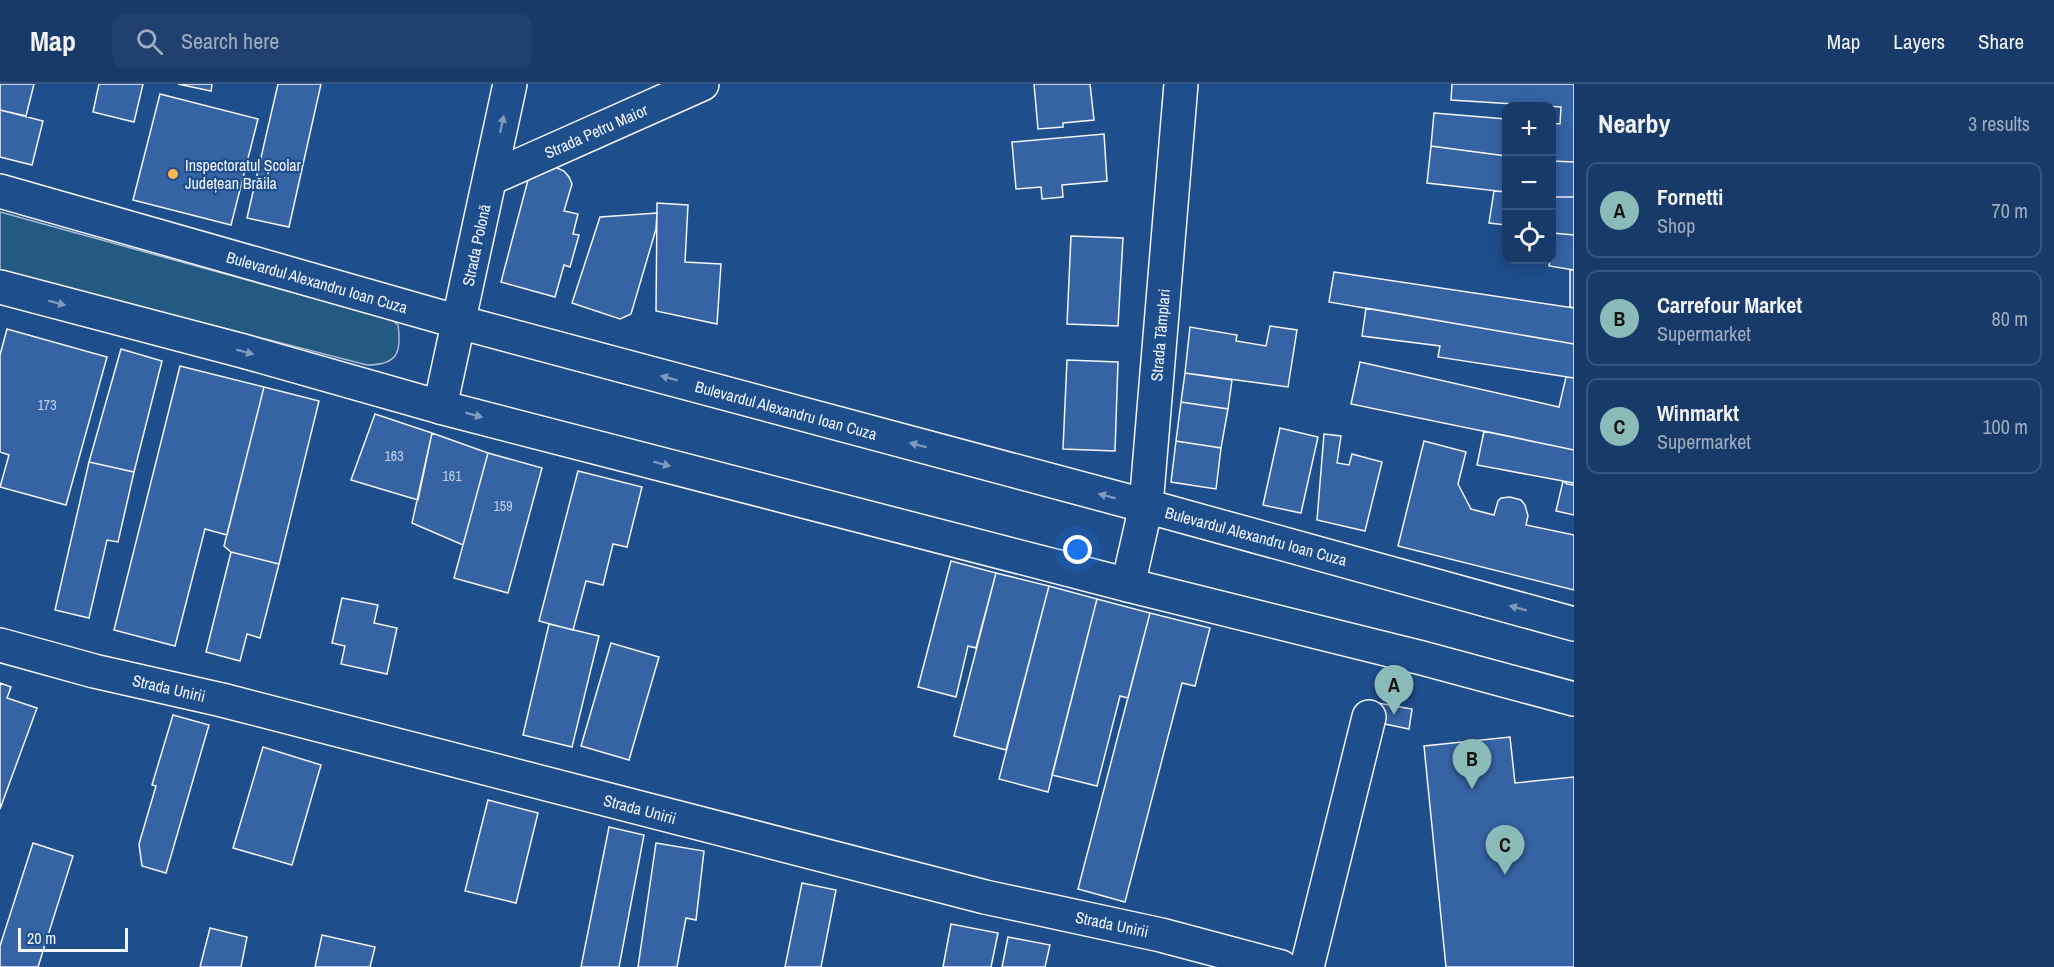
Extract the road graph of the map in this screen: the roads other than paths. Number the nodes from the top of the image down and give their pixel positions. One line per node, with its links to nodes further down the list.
1 (510, 84): 4 (main road, Strada Polonă, one-way to 1)
2 (702, 84): 4 (main road, Strada Petru Maior)
3 (1181, 84): 9 (main road, Strada Tâmplari)
4 (491, 178): 7 (main road, Strada Polonă)
5 (0, 190): 7 (main road, Bulevardul Alexandru Ioan Cuza)
6 (0, 287): 8 (main road, one-way to 8)
7 (459, 322): 8 (main road, Strada Polonă); 9 (main road, Bulevardul Alexandru Ioan Cuza, one-way to 7)
8 (441, 407): 10 (main road, one-way to 10)
9 (1146, 506): 10 (main road, Strada Tâmplari); 11 (main road, Bulevardul Alexandru Ioan Cuza, one-way to 9)
10 (1128, 585): 13 (main road)
11 (1574, 624)
12 (0, 645): 15 (main road, Strada Unirii)
13 (1574, 699)
14 (1369, 717): 16 (main road)
15 (1281, 967)
16 (1307, 967)

